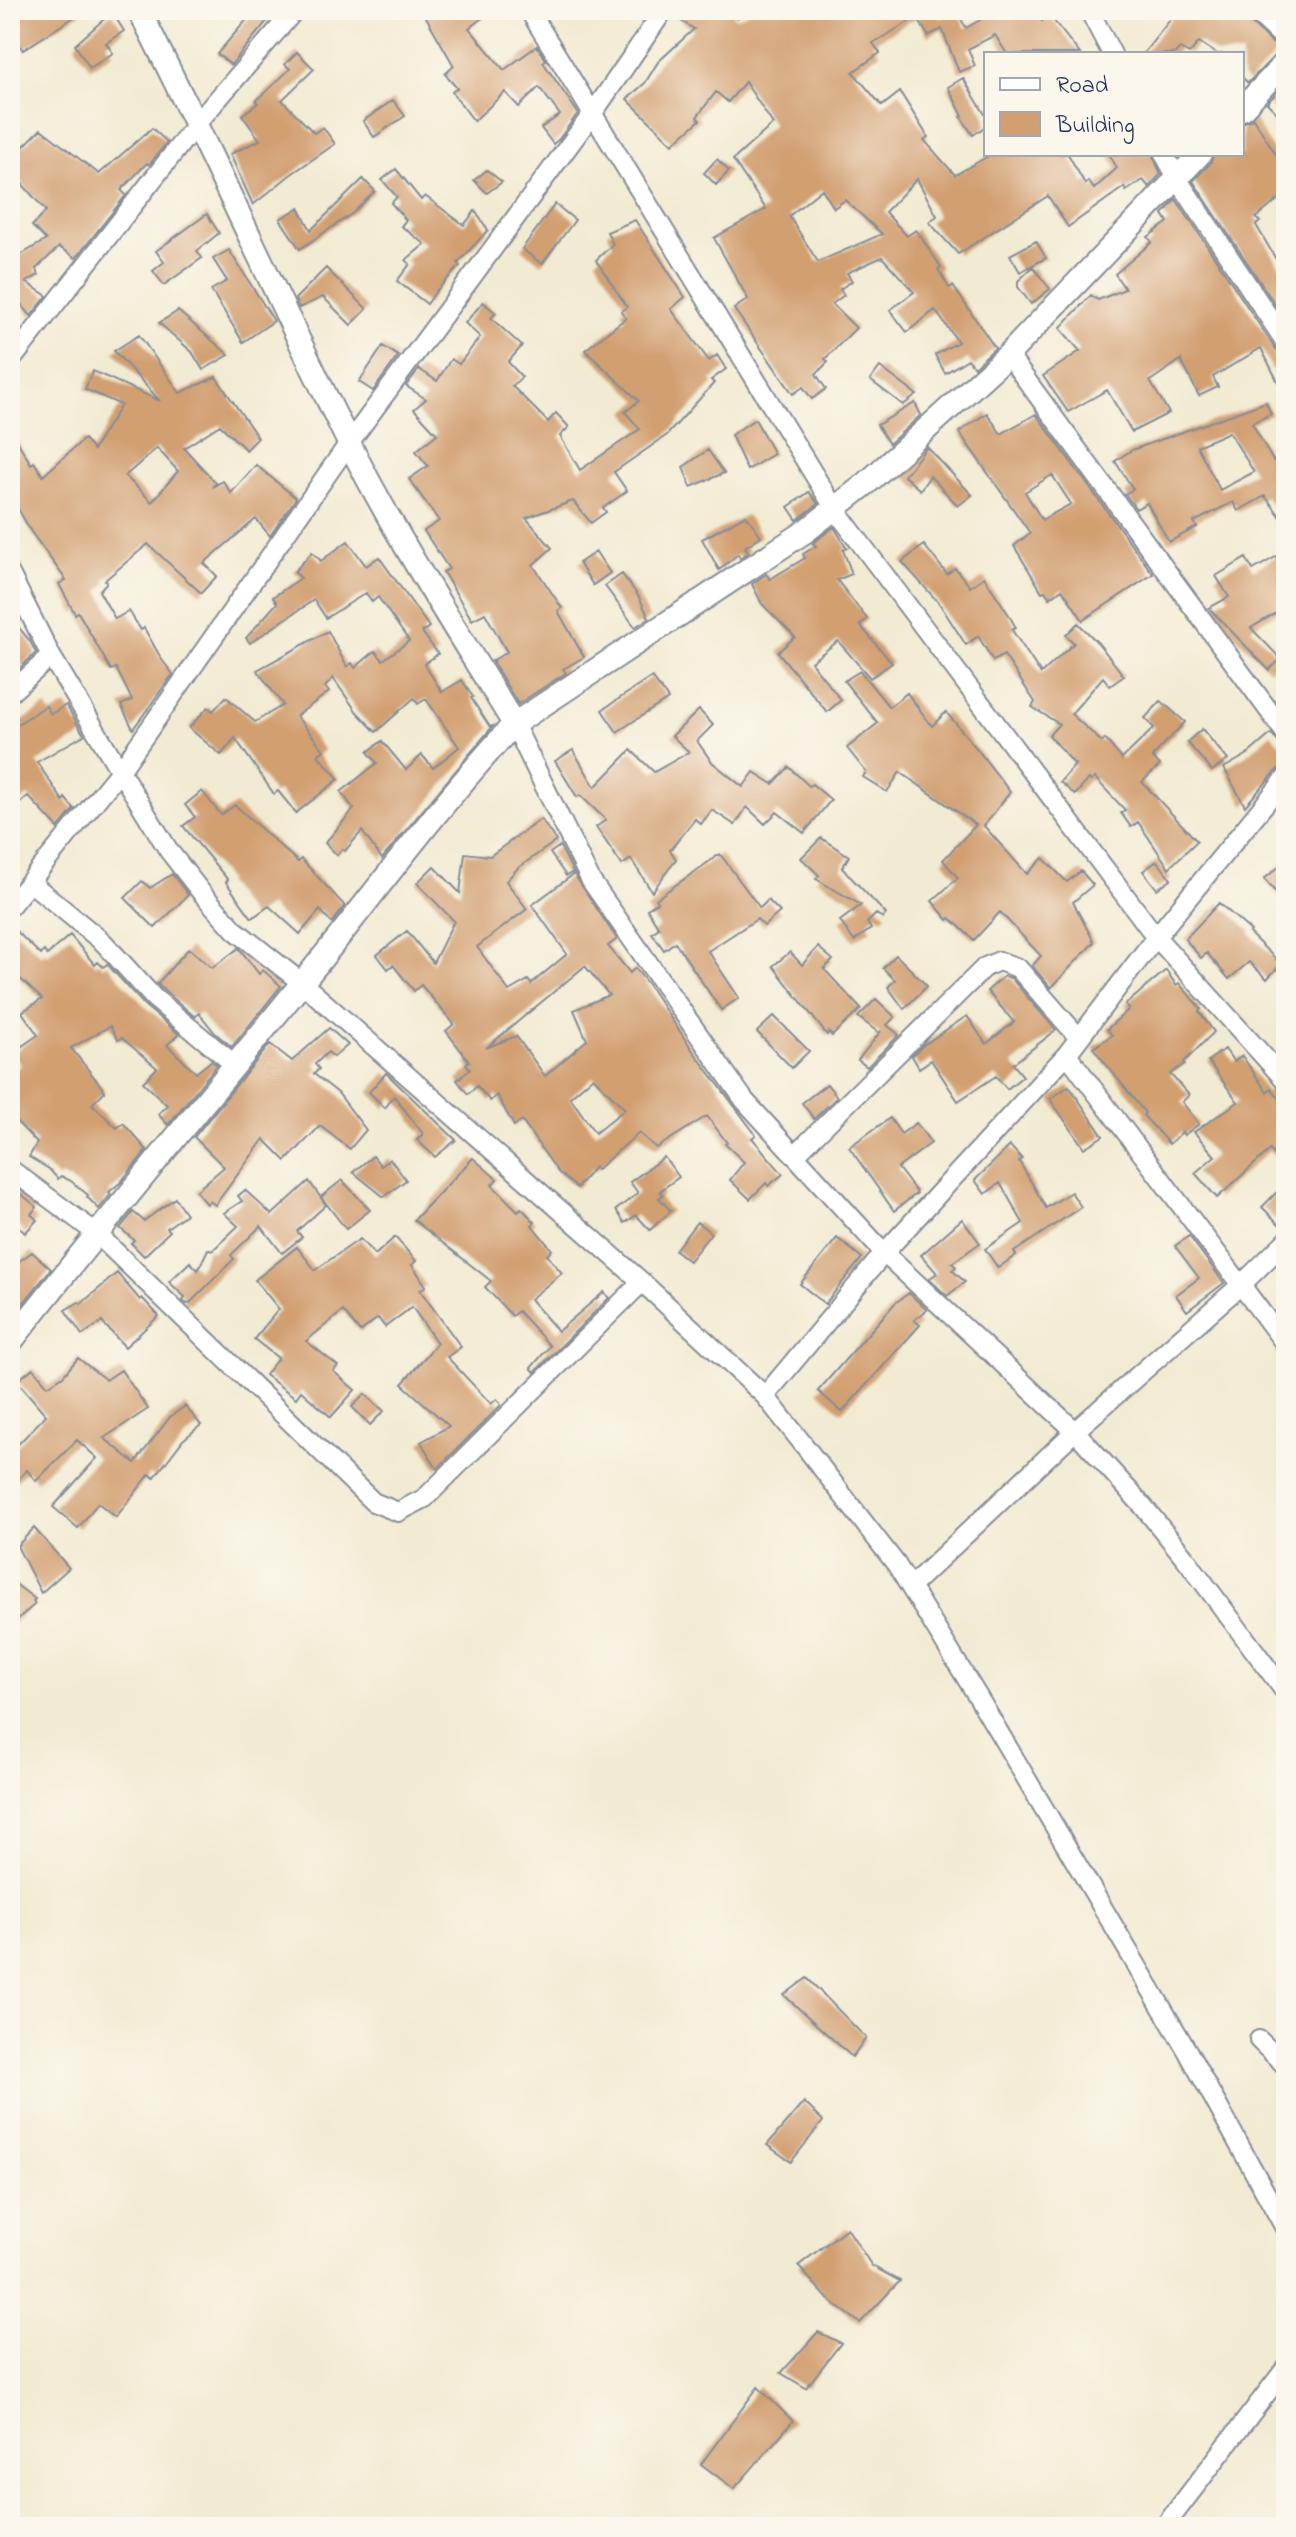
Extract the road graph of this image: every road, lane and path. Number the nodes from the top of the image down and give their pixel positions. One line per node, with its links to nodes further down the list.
1 (139, 10): 12 (street)
2 (295, 10): 12 (street)
3 (529, 10): 11 (street)
4 (664, 10): 11 (street)
5 (1089, 10): 8 (street)
6 (1254, 10): 7 (street)
7 (1286, 40)
8 (1111, 52)
9 (1286, 62): 10 (street)
10 (1244, 107)
11 (593, 113): 19 (street); 20 (street)
12 (197, 123): 18 (street); 19 (street)
13 (1165, 156): 15 (street)
14 (1198, 156): 15 (street)
15 (1177, 178): 16 (street); 17 (street)
16 (1286, 343)
17 (1008, 355): 20 (street); 25 (street)
18 (10, 362)
19 (349, 443): 24 (street); 26 (street)
20 (835, 509): 24 (street); 30 (street)
21 (10, 574): 22 (street)
22 (51, 656): 23 (street); 26 (street)
23 (10, 693)
24 (514, 724): 31 (street); 36 (street)
25 (1286, 734)
26 (120, 771): 28 (street); 31 (street)
27 (1286, 778): 30 (street)
28 (30, 882): 29 (street); 34 (street)
29 (10, 906)
30 (1156, 937): 32 (street); 35 (street)
31 (302, 983): 34 (street); 41 (street)
32 (1079, 1038): 33 (street); 36 (street)
33 (1067, 1054): 40 (street); 42 (street)
34 (235, 1065): 38 (street)
35 (1286, 1081)
36 (795, 1155): 40 (street)
37 (10, 1169): 38 (street)
38 (96, 1233): 41 (street); 43 (street)
39 (1286, 1241): 42 (street)
40 (884, 1253): 45 (street); 46 (street)
41 (642, 1282): 45 (street)
42 (1242, 1284): 44 (street); 46 (street)
43 (10, 1343)
44 (1286, 1345)
45 (765, 1396): 47 (street)
46 (1075, 1431): 47 (street); 48 (street)
47 (910, 1587): 51 (street)
48 (1286, 1693)
49 (1259, 2040): 50 (street)
50 (1286, 2066)
51 (1286, 2230)
52 (1286, 2368): 53 (street)
53 (1164, 2527)

